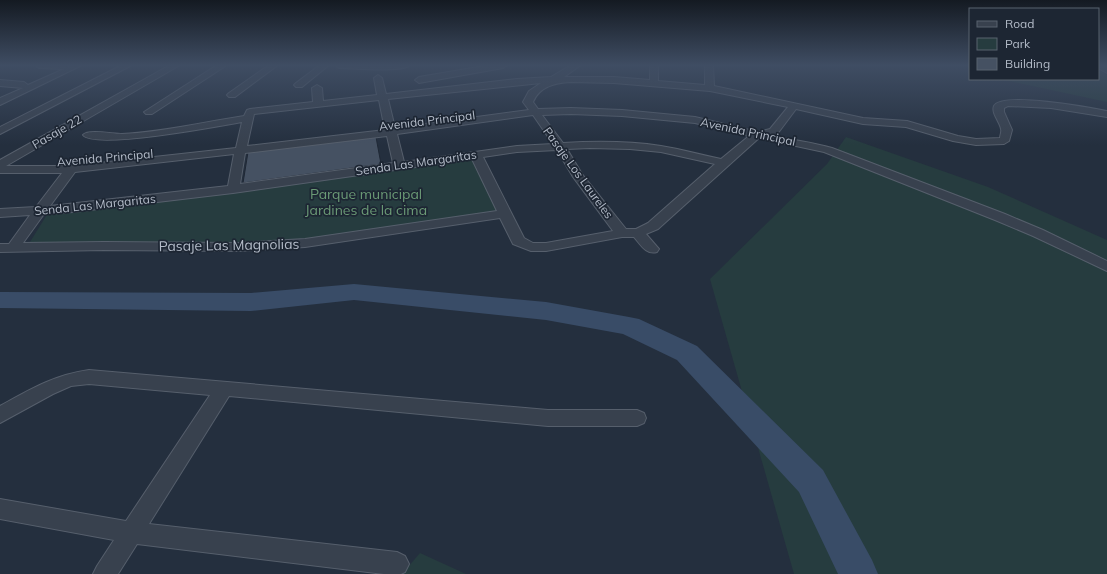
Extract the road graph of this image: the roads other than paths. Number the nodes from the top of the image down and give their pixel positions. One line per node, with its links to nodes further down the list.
1 (9, 92): 13 (street)
2 (22, 92): 15 (street)
3 (76, 92): 23 (street)
4 (129, 92): 32 (street, Pasaje 22)
5 (181, 92): 19 (street)
6 (236, 92): 12 (street)
7 (317, 92): 16 (street)
8 (381, 92): 14 (street)
9 (417, 92): 14 (street)
10 (534, 92): 18 (street)
11 (729, 92): 17 (street)
12 (232, 95)
13 (0, 96)
14 (382, 96): 16 (street); 22 (street)
15 (0, 102)
16 (318, 103): 21 (street)
17 (794, 105): 20 (street); 24 (street)
18 (534, 110): 22 (street, Avenida Principal); 24 (street, Avenida Principal); 26 (street, Avenida Principal); 28 (street, Pasaje Los Laureles)
19 (149, 112)
20 (1107, 114)
21 (248, 118): 25 (street); 29 (street)
22 (390, 129): 29 (street, Avenida Principal); 34 (street)
23 (0, 131)
24 (774, 131): 26 (street); 27 (street, Avenida Principal)
25 (88, 135)
26 (756, 135): 27 (street, Avenida Principal); 31 (street)
27 (806, 144): 43 (street)
28 (560, 146): 30 (street, Senda Las Margaritas); 31 (street, Senda Las Margaritas); 39 (street, Pasaje Los Laureles)
29 (241, 147): 33 (street, Avenida Principal); 35 (street)
30 (476, 155): 34 (street, Senda Las Margaritas); 38 (street)
31 (723, 163): 40 (street)
32 (1, 165): 33 (street, Avenida Principal)
33 (75, 165): 36 (street)
34 (399, 165): 35 (street, Senda Las Margaritas)
35 (233, 189): 36 (street, Senda Las Margaritas)
36 (41, 211): 37 (street, Senda Las Margaritas); 41 (street)
37 (0, 213)
38 (504, 214): 39 (street); 41 (street, Pasaje Las Magnolias)
39 (622, 233): 40 (street)
40 (638, 233): 42 (street)
41 (6, 248)
42 (652, 249)
43 (1107, 267)
44 (224, 389): 45 (street); 46 (street); 48 (street)
45 (0, 415)
46 (636, 418)
47 (0, 509): 48 (street)
48 (132, 533): 49 (street); 50 (street)
49 (397, 564)
50 (105, 574)

